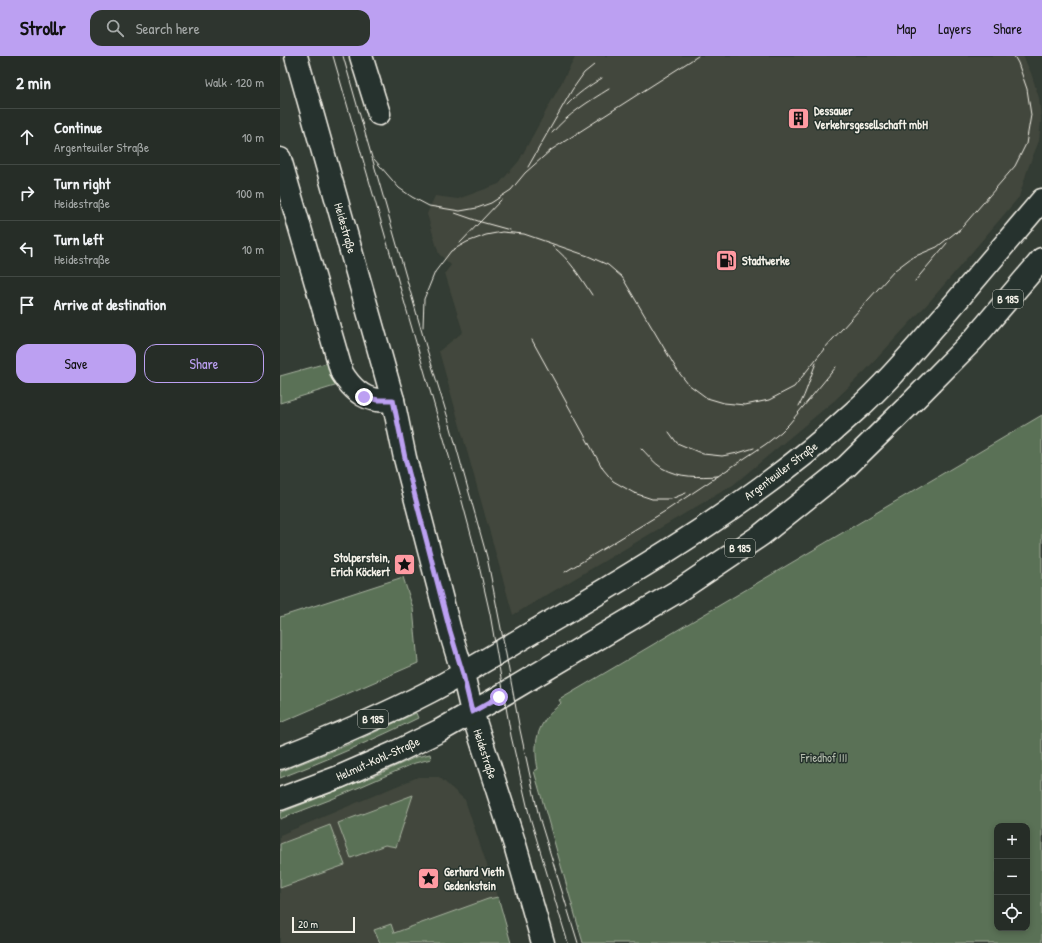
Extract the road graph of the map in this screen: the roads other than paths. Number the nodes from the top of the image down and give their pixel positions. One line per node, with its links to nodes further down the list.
1 (296, 56): 7 (main road, Heidestraße)
2 (361, 56): 3 (main road)
3 (379, 114)
4 (280, 159): 7 (main road)
5 (1042, 200): 8 (main road, Argenteuiler Straße / B 185)
6 (1042, 259): 9 (main road, B 185)
7 (393, 400): 8 (main road, Heidestraße)
8 (463, 674): 9 (main road, Heidestraße); 10 (main road, B 185)
9 (472, 712): 11 (main road, Helmut-Kohl-Straße / B 185); 12 (main road, Heidestraße)
10 (280, 758)
11 (280, 799)
12 (543, 943)

